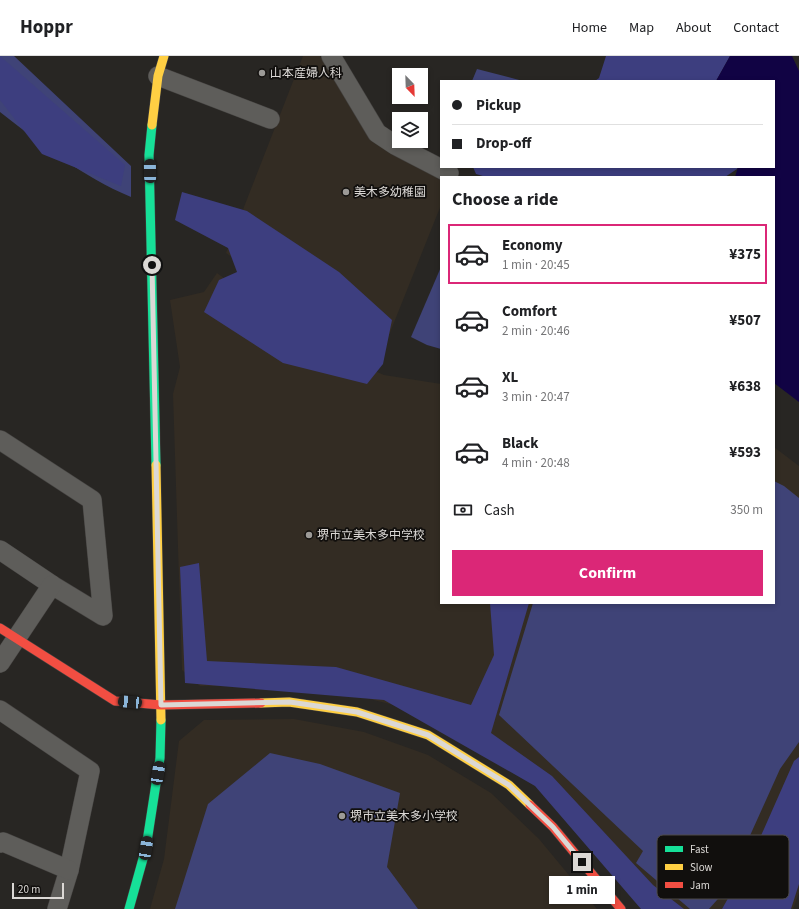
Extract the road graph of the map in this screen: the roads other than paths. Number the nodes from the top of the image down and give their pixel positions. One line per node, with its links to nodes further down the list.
1 (164, 56): 3 (street)
2 (331, 56): 5 (street)
3 (158, 76): 4 (street); 12 (street)
4 (270, 119)
5 (449, 173)
6 (0, 440): 8 (street)
7 (0, 550): 8 (street)
8 (52, 585): 10 (street)
9 (0, 628): 10 (street)
10 (16, 639): 11 (street); 12 (street)
11 (0, 663)
12 (161, 705): 17 (street); 18 (street)
13 (0, 710): 15 (street)
14 (0, 843): 15 (street)
15 (69, 870): 16 (street)
16 (57, 909)
17 (129, 909)
18 (621, 909)

